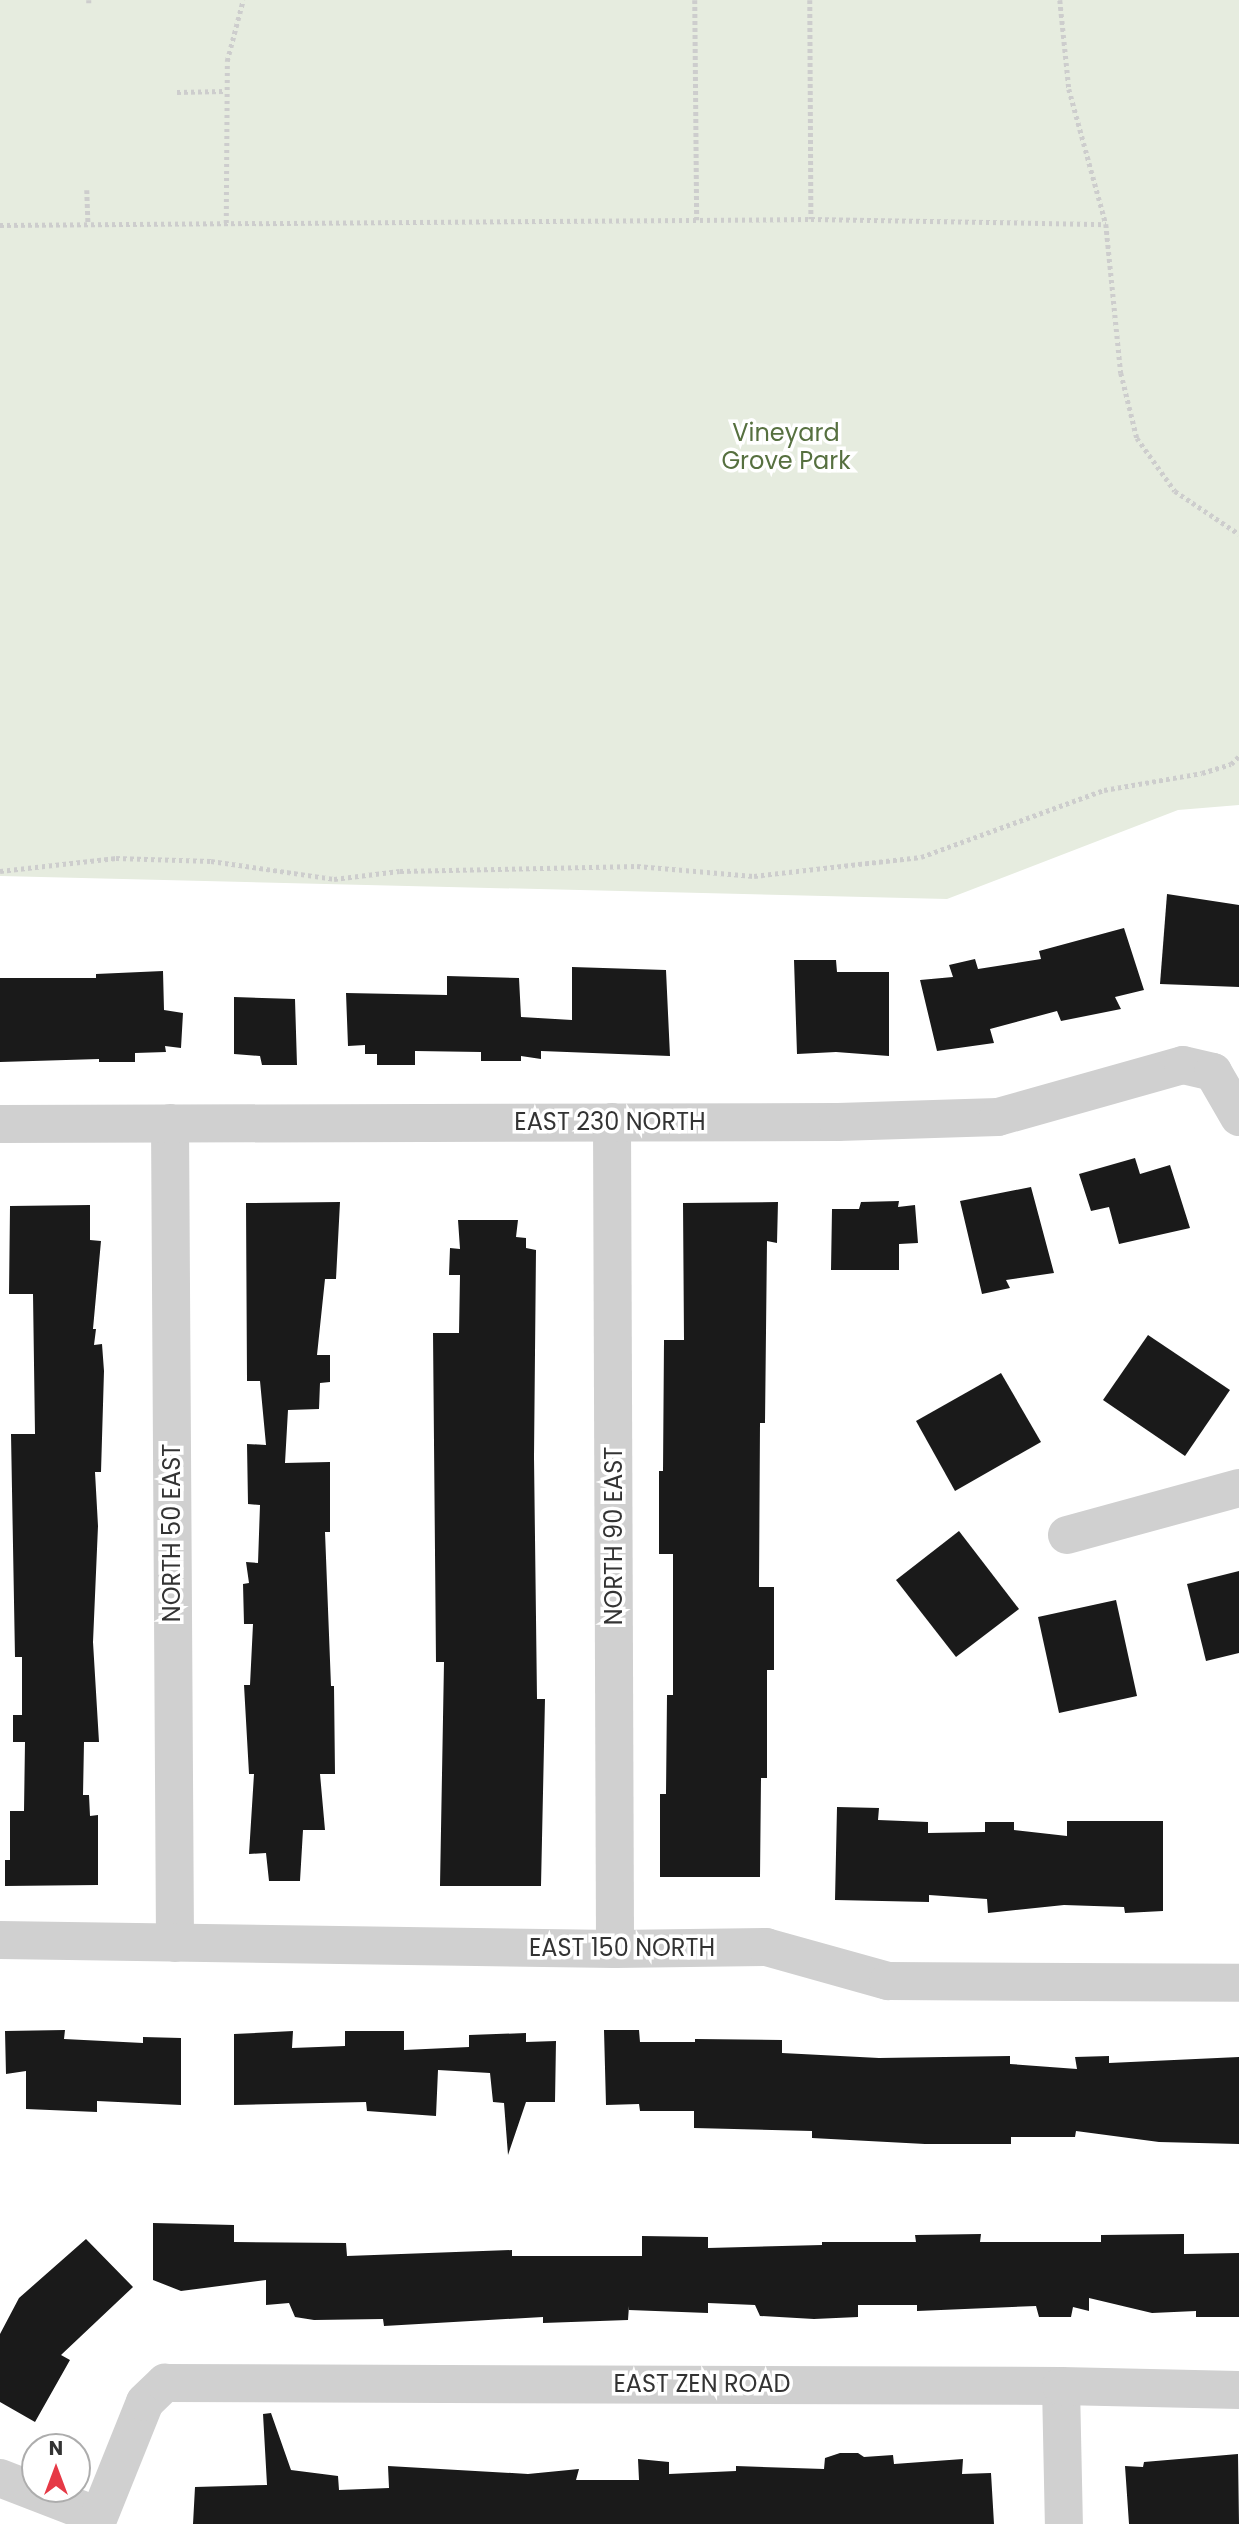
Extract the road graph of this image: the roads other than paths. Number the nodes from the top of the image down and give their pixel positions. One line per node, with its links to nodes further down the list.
1 (1239, 1117): 2 (street, EAST 230 NORTH)
2 (612, 1122): 3 (street, EAST 230 NORTH); 9 (street, NORTH 90 EAST)
3 (170, 1123): 4 (street, EAST 230 NORTH); 8 (street, NORTH 50 EAST)
4 (0, 1124)
5 (1239, 1489): 6 (street)
6 (1067, 1535)
7 (0, 1940): 8 (street, EAST 150 NORTH)
8 (175, 1943): 9 (street, EAST 150 NORTH)
9 (615, 1949): 10 (street, EAST 150 NORTH)
10 (1239, 1983)
11 (1061, 2386): 12 (street, EAST ZEN ROAD); 14 (street, EAST ZEN ROAD); 15 (street)
12 (1239, 2390)
13 (0, 2479): 14 (street)
14 (97, 2520)
15 (1064, 2524)

